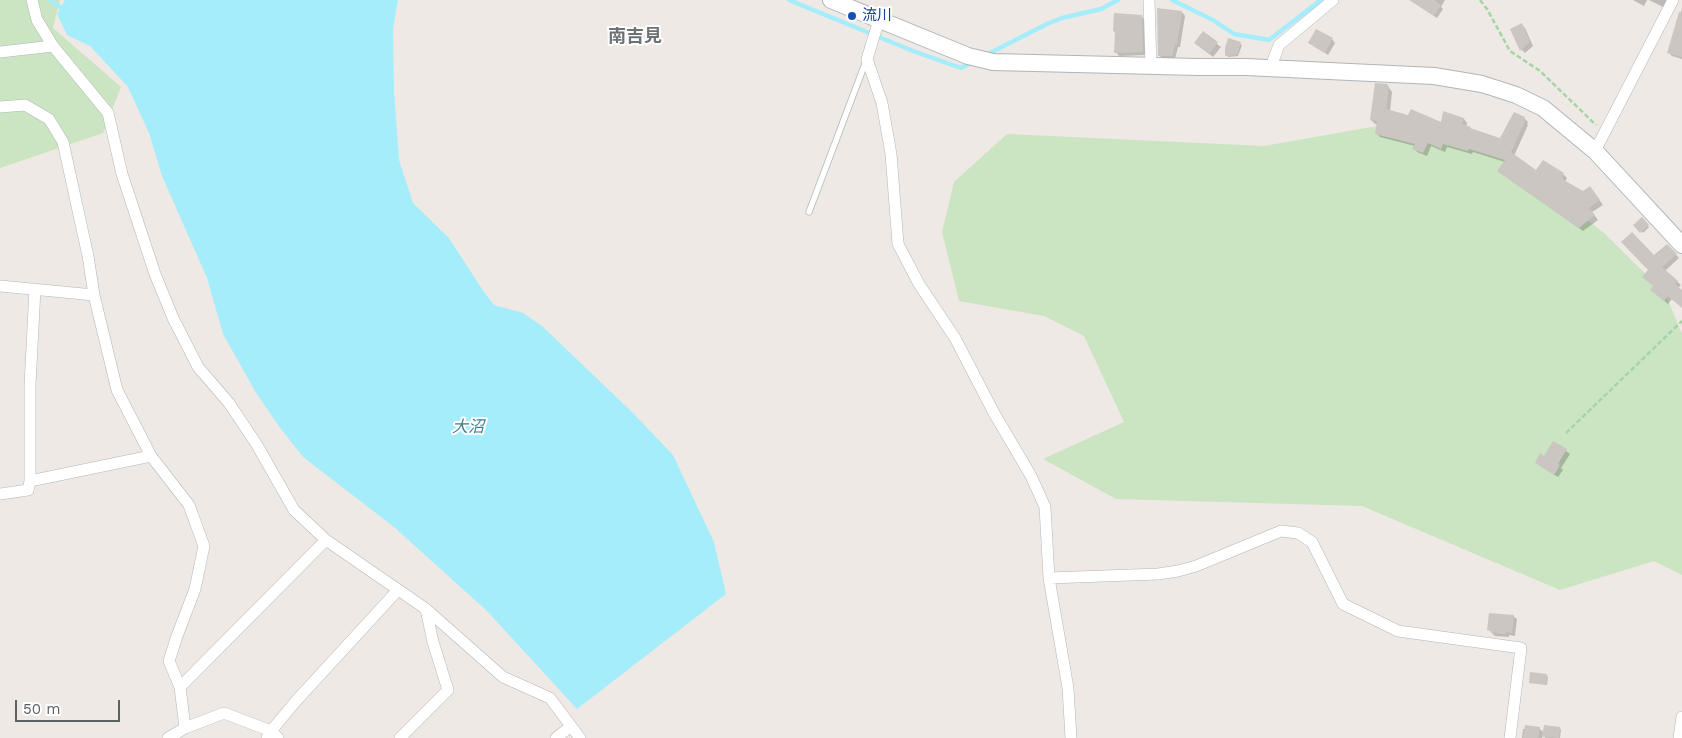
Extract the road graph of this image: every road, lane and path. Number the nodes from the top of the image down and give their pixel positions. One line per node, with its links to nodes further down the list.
1 (32, 0): 8 (street)
2 (831, 0): 7 (street)
3 (1149, 0): 11 (street)
4 (1333, 0): 12 (street)
5 (1480, 0): 14 (path)
6 (1673, 0): 14 (street)
7 (878, 20): 10 (street); 11 (street)
8 (53, 46): 9 (street); 26 (street)
9 (0, 52)
10 (867, 59): 16 (lane); 27 (street)
11 (1150, 66): 12 (street)
12 (1270, 69): 15 (street)
13 (0, 107): 20 (street)
14 (1604, 133): 15 (street)
15 (1595, 151): 17 (street)
16 (808, 212)
17 (1682, 245)
18 (0, 286): 19 (street)
19 (35, 289): 20 (street); 24 (street)
20 (94, 295): 23 (street)
21 (1682, 320): 22 (path)
22 (1566, 433)
23 (151, 456): 24 (street); 30 (street)
24 (30, 481): 25 (street)
25 (0, 494)
26 (326, 540): 28 (street); 30 (street)
27 (1049, 578): 39 (street); 40 (street)
28 (398, 590): 29 (street); 34 (street)
29 (426, 609): 32 (street); 36 (street)
30 (180, 687): 33 (street)
31 (1682, 717): 41 (street)
32 (571, 726): 37 (street); 38 (street)
33 (185, 728): 34 (street); 35 (street)
34 (272, 736)
35 (168, 738)
36 (400, 738)
37 (556, 738)
38 (580, 738)
39 (1071, 738)
40 (1510, 738)
41 (1679, 738)

